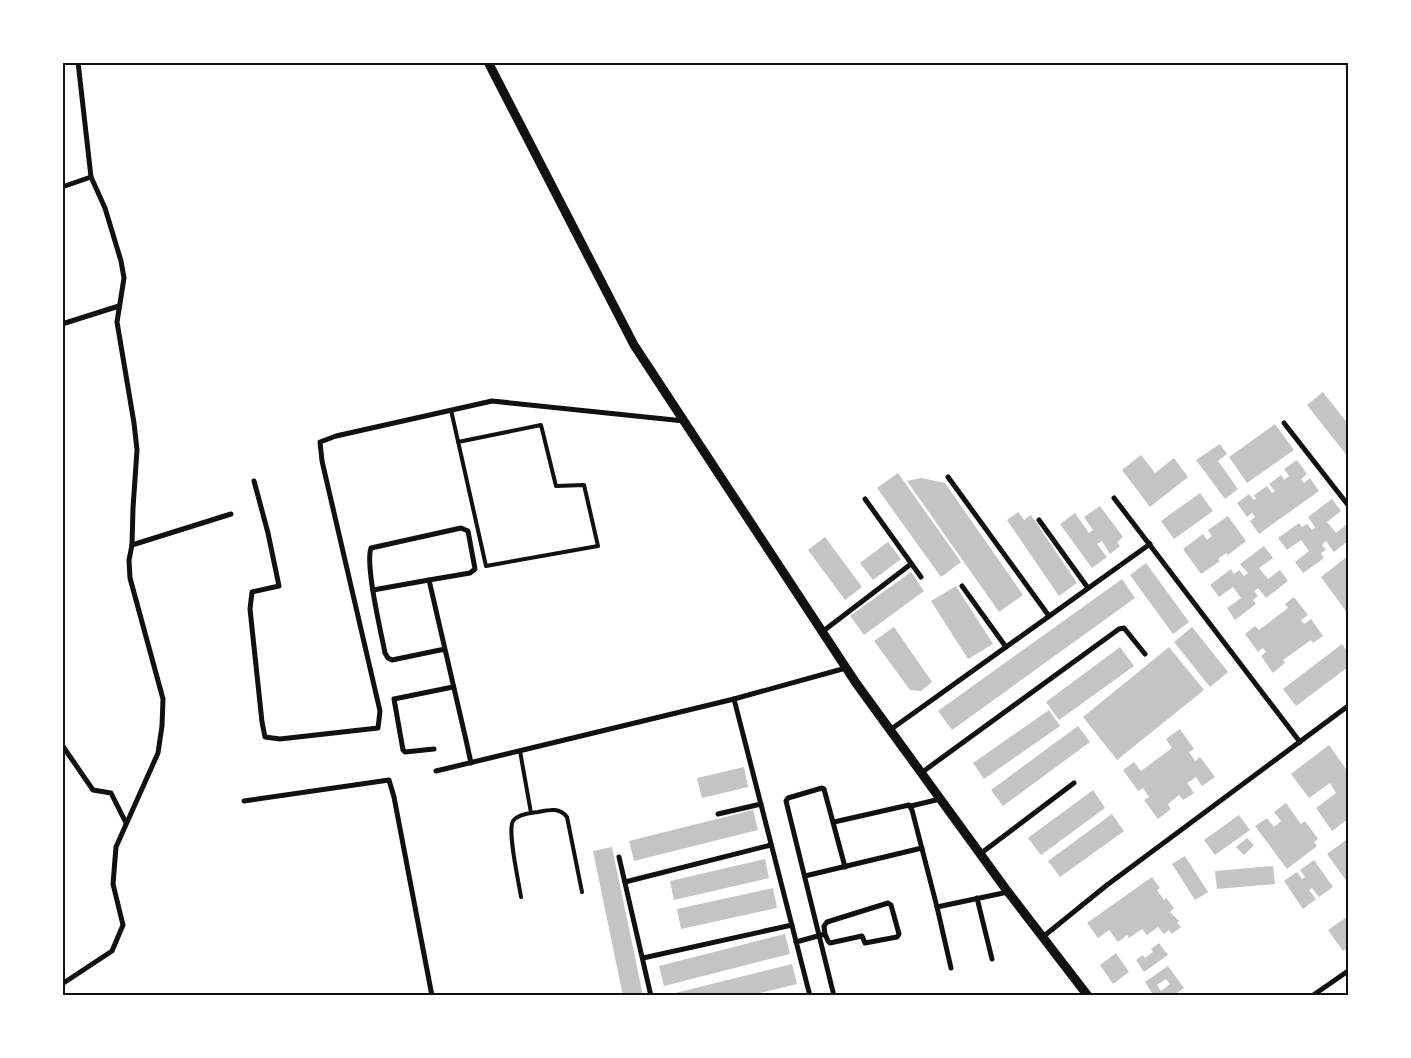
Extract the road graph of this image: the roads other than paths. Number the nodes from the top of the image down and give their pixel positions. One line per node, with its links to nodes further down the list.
1 (78, 62): 3 (street)
2 (488, 62): 8 (street)
3 (91, 177): 4 (street); 5 (street)
4 (62, 187)
5 (119, 306): 6 (street); 19 (street)
6 (62, 324)
7 (451, 410): 8 (street); 10 (lane); 12 (street)
8 (684, 421): 27 (street)
9 (1284, 423): 15 (street)
10 (458, 442): 10 (lane)
11 (948, 477): 26 (street)
12 (254, 481)
13 (1114, 498): 18 (street)
14 (865, 500): 20 (street)
15 (1348, 506)
16 (231, 514): 19 (street)
17 (1039, 520): 24 (street)
18 (1150, 544): 24 (street); 36 (street)
19 (132, 545): 51 (street)
20 (911, 564): 21 (street); 27 (street)
21 (921, 577)
22 (429, 580): 25 (street); 25 (street); 29 (street)
23 (962, 586): 28 (street)
24 (1088, 588): 26 (street)
25 (373, 590): 29 (street)
26 (1049, 616): 28 (street)
27 (822, 632): 31 (street)
28 (1006, 647): 35 (street)
29 (445, 649): 32 (street)
30 (1145, 654): 42 (street)
31 (846, 668): 33 (street); 35 (street)
32 (453, 687): 38 (street); 40 (street)
33 (734, 698): 39 (street); 46 (street)
34 (1348, 706): 36 (street)
35 (890, 730): 42 (street)
36 (1300, 742): 66 (street)
37 (62, 745): 51 (street)
38 (434, 749)
39 (520, 751): 40 (street); 48 (lane)
40 (471, 763): 41 (street)
41 (436, 771)
42 (921, 773): 44 (street)
43 (1074, 783): 54 (street)
44 (940, 799): 47 (street); 54 (street)
45 (244, 801): 73 (street)
46 (761, 804): 49 (street); 52 (street)
47 (911, 806): 50 (street); 53 (street)
48 (531, 812): 59 (lane); 61 (lane)
49 (718, 814)
50 (834, 822): 56 (street); 57 (street)
51 (126, 823): 72 (street)
52 (771, 845): 58 (street); 64 (street)
53 (922, 848): 56 (street); 63 (street)
54 (980, 854): 60 (street)
55 (620, 857): 58 (street)
56 (845, 866): 57 (street)
57 (806, 876): 65 (street)
58 (625, 882): 68 (street)
59 (582, 892)
60 (1008, 892): 62 (street); 66 (street)
61 (521, 898)
62 (977, 898): 63 (street); 69 (street)
63 (937, 907): 70 (street)
64 (792, 925): 67 (street); 68 (street)
65 (823, 935): 65 (street); 67 (street); 76 (street)
66 (1044, 936): 77 (street)
67 (796, 942): 75 (street)
68 (643, 958): 74 (street)
69 (992, 959)
70 (951, 968)
71 (1348, 971): 78 (street)
72 (62, 984)
73 (432, 996)
74 (651, 996)
75 (810, 996)
76 (834, 996)
77 (1088, 996)
78 (1312, 996)

